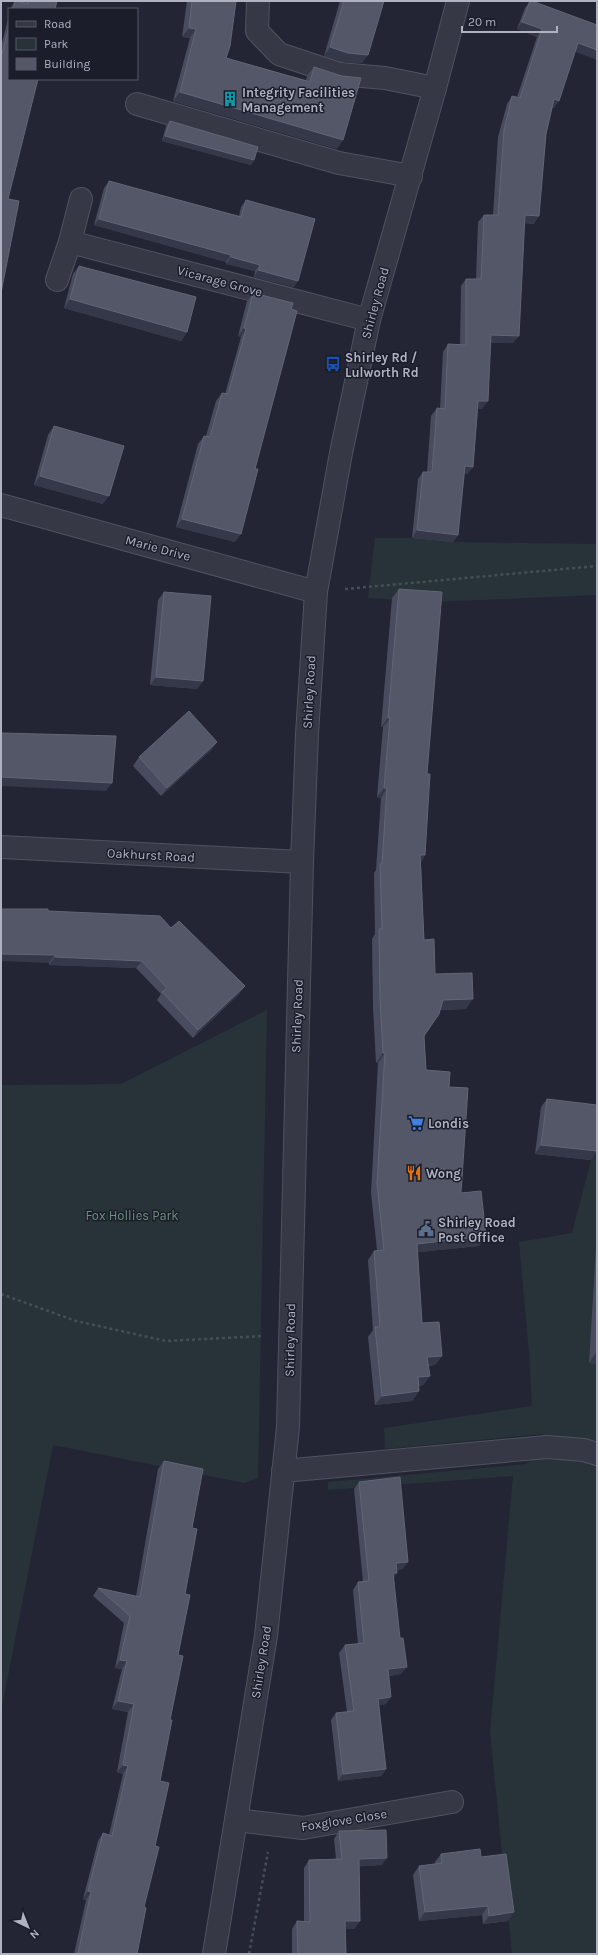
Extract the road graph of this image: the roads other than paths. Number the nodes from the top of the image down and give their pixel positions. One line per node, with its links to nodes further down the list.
1 (258, 1): 3 (street)
2 (458, 1): 3 (street, Shirley Road)
3 (436, 88): 5 (street, Shirley Road)
4 (137, 104): 5 (street)
5 (411, 176): 9 (street, Shirley Road)
6 (81, 199): 7 (street)
7 (70, 242): 8 (street); 9 (street, Vicarage Grove)
8 (57, 280)
9 (369, 320): 11 (street, Shirley Road)
10 (1, 505): 11 (street, Marie Drive)
11 (316, 592): 13 (street, Shirley Road)
12 (1, 847): 13 (street, Oakhurst Road)
13 (302, 862): 15 (street, Shirley Road)
14 (597, 1454): 15 (street)
15 (283, 1471): 17 (street, Shirley Road)
16 (452, 1802): 17 (street, Foxglove Close)
17 (236, 1820): 18 (street, Shirley Road)
18 (214, 1954)

